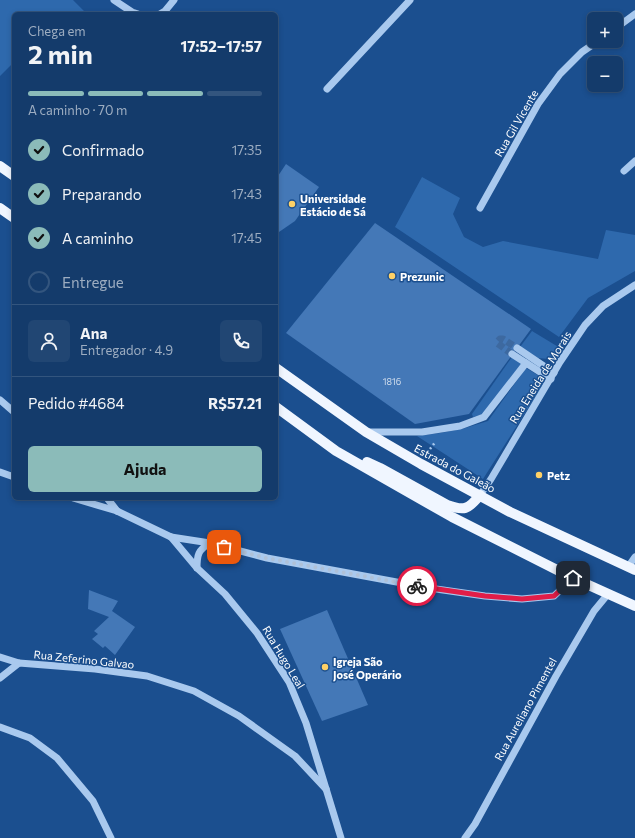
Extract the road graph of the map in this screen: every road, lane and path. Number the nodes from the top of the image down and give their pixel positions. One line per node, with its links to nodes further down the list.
1 (114, 0): 4 (street)
2 (174, 0): 5 (street)
3 (410, 0): 9 (street)
4 (132, 12)
5 (163, 12)
6 (635, 14): 7 (street)
7 (623, 23)
8 (588, 48): 15 (street, Rua Gil Vicente)
9 (327, 89)
10 (635, 161): 12 (street)
11 (0, 166): 13 (main road)
12 (624, 171)
13 (12, 175)
14 (0, 208): 16 (main road)
15 (480, 208)
16 (12, 217)
17 (635, 285): 22 (street, Rua Eneida de Morais)
18 (517, 348): 22 (street)
19 (512, 354): 20 (street)
20 (526, 363): 22 (street); 26 (street)
21 (278, 369): 27 (main road, Estrada do Galeão)
22 (552, 376): 32 (street, Rua Eneida de Morais)
23 (0, 400): 25 (street)
24 (278, 408): 28 (main road)
25 (12, 410)
26 (437, 430): 27 (street); 29 (path)
27 (366, 432): 29 (main road, Estrada do Galeão)
28 (336, 451): 32 (main road); 41 (main road)
29 (421, 464): 32 (main road, Estrada do Galeão)
30 (0, 472): 31 (street)
31 (12, 476)
32 (480, 495): 40 (main road, Estrada do Galeão)
33 (81, 500): 35 (street)
34 (109, 500): 35 (street)
35 (117, 511): 36 (street)
36 (171, 536): 37 (street); 39 (street, Rua Hugo Leal)
37 (210, 543): 39 (street); 41 (street)
38 (635, 557): 40 (street)
39 (197, 568): 48 (street, Rua Hugo Leal)
40 (632, 569)
41 (573, 578): 42 (main road)
42 (608, 594): 43 (main road); 51 (street, Rua Aureliano Pimentel)
43 (635, 606)
44 (0, 657): 45 (street, Rua Zeferino Galvao)
45 (19, 663): 46 (street, Rua Zeferino Galvao); 48 (street, Rua Zeferino Galvao)
46 (0, 678)
47 (0, 727): 49 (street)
48 (326, 789): 50 (street, Rua Hugo Leal)
49 (111, 838)
50 (341, 838)
51 (465, 838)

